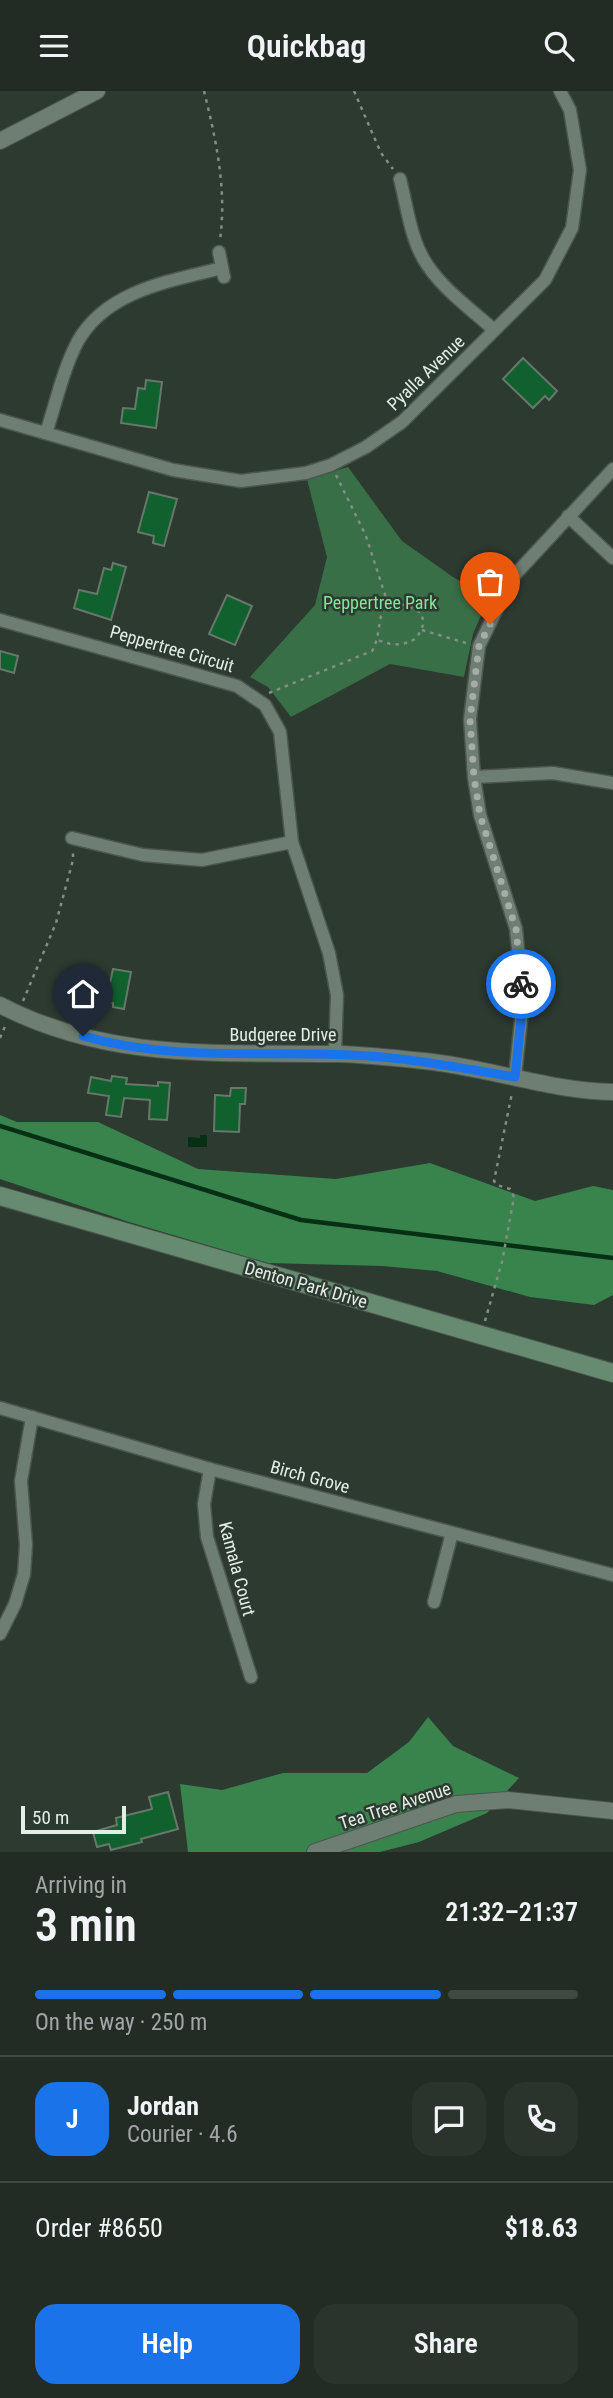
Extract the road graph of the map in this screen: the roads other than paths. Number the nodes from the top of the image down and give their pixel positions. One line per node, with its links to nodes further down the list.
1 (97, 91): 3 (street)
2 (560, 91): 6 (street, Pyalla Avenue)
3 (0, 141)
4 (400, 179): 6 (street)
5 (219, 252): 8 (street)
6 (494, 330): 8 (street, Pyalla Avenue)
7 (0, 420): 8 (street, Pyalla Avenue)
8 (47, 433)
9 (613, 469): 10 (street)
10 (568, 516): 11 (street); 13 (street)
11 (613, 558)
12 (0, 620): 16 (street, Peppertree Circuit)
13 (474, 777): 14 (street); 19 (street)
14 (613, 783)
15 (72, 838): 16 (street)
16 (292, 842): 18 (street)
17 (0, 1005): 18 (street, Budgeree Drive)
18 (335, 1054): 19 (street, Budgeree Drive)
19 (513, 1085): 20 (street, Budgeree Drive)
20 (613, 1092)
21 (0, 1196): 22 (main road, Denton Park Drive)
22 (613, 1373)
23 (0, 1408): 24 (street, Birch Grove)
24 (32, 1417): 25 (street, Birch Grove); 29 (street)
25 (210, 1468): 26 (street, Birch Grove); 30 (street, Kamala Court)
26 (452, 1533): 27 (street, Birch Grove); 28 (street)
27 (613, 1575)
28 (434, 1602)
29 (0, 1634)
30 (251, 1677)
31 (613, 1811): 32 (street, Tea Tree Avenue)
32 (315, 1852)

